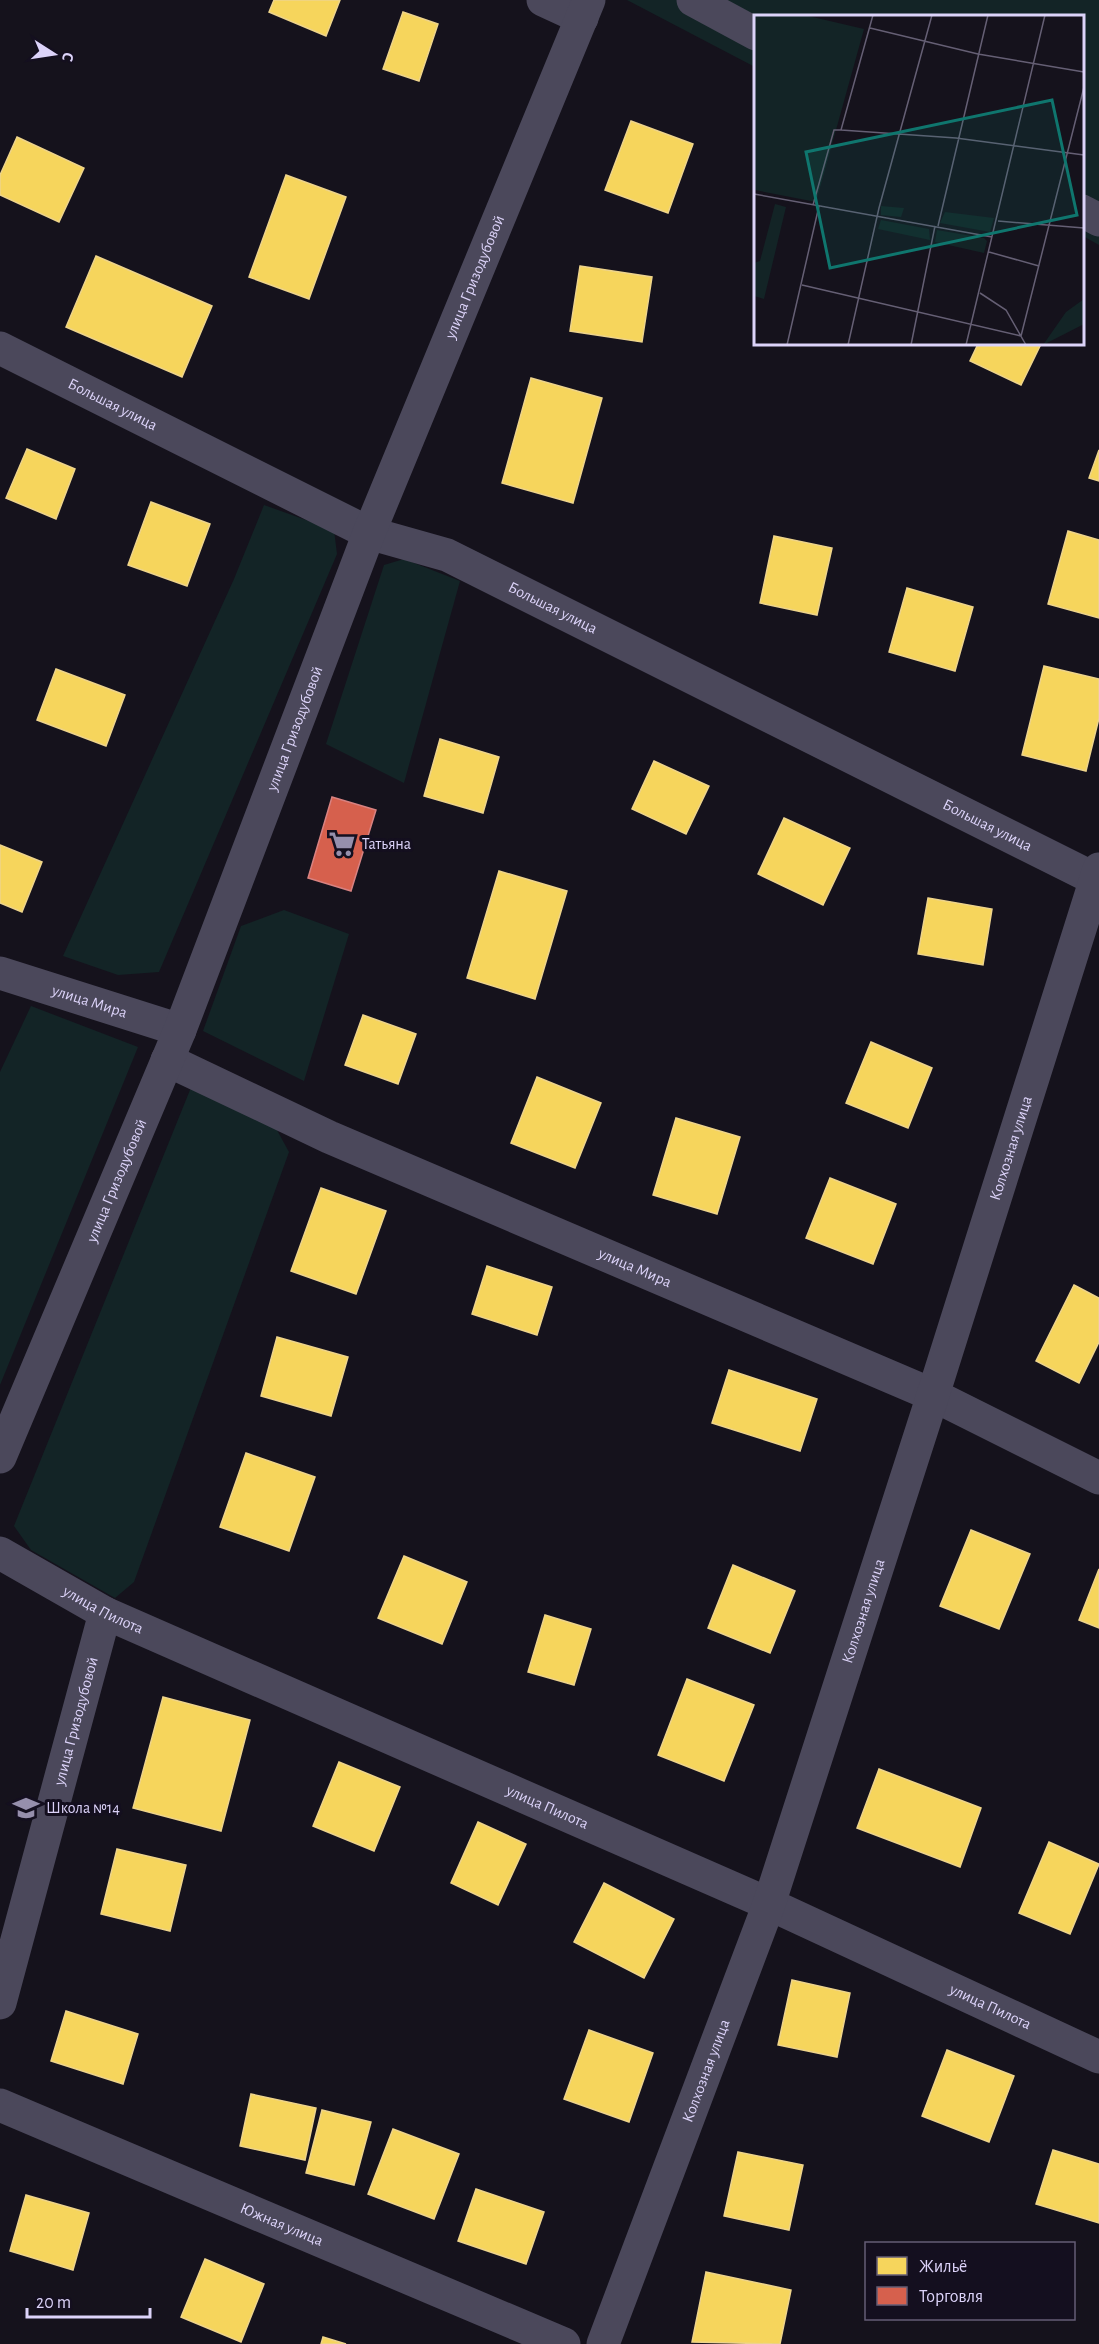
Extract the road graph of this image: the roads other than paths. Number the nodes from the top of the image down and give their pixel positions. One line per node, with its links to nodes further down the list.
1 (543, 0): 3 (street)
2 (693, 0): 4 (street)
3 (585, 9): 8 (street, улица Гризодубовой)
4 (754, 33)
5 (1084, 212): 6 (street)
6 (1099, 220)
7 (0, 348): 8 (street, Большая улица)
8 (369, 533): 9 (street, Большая улица); 11 (street, улица Гризодубовой)
9 (1098, 877): 13 (street, Колхозная улица)
10 (0, 974): 11 (street, улица Мира)
11 (180, 1030): 12 (street, улица Гризодубовой)
12 (167, 1060): 13 (street, улица Мира); 14 (street, улица Гризодубовой)
13 (933, 1395): 15 (street, улица Мира); 18 (street, Колхозная улица)
14 (0, 1456)
15 (1099, 1478)
16 (0, 1553): 17 (street, улица Пилота)
17 (105, 1613): 18 (street, улица Пилота); 19 (street, улица Гризодубовой)
18 (769, 1904): 20 (street, улица Пилота); 23 (street, Колхозная улица)
19 (0, 2003)
20 (1099, 2057)
21 (0, 2105): 22 (street, Южная улица)
22 (564, 2344)
23 (603, 2344)

